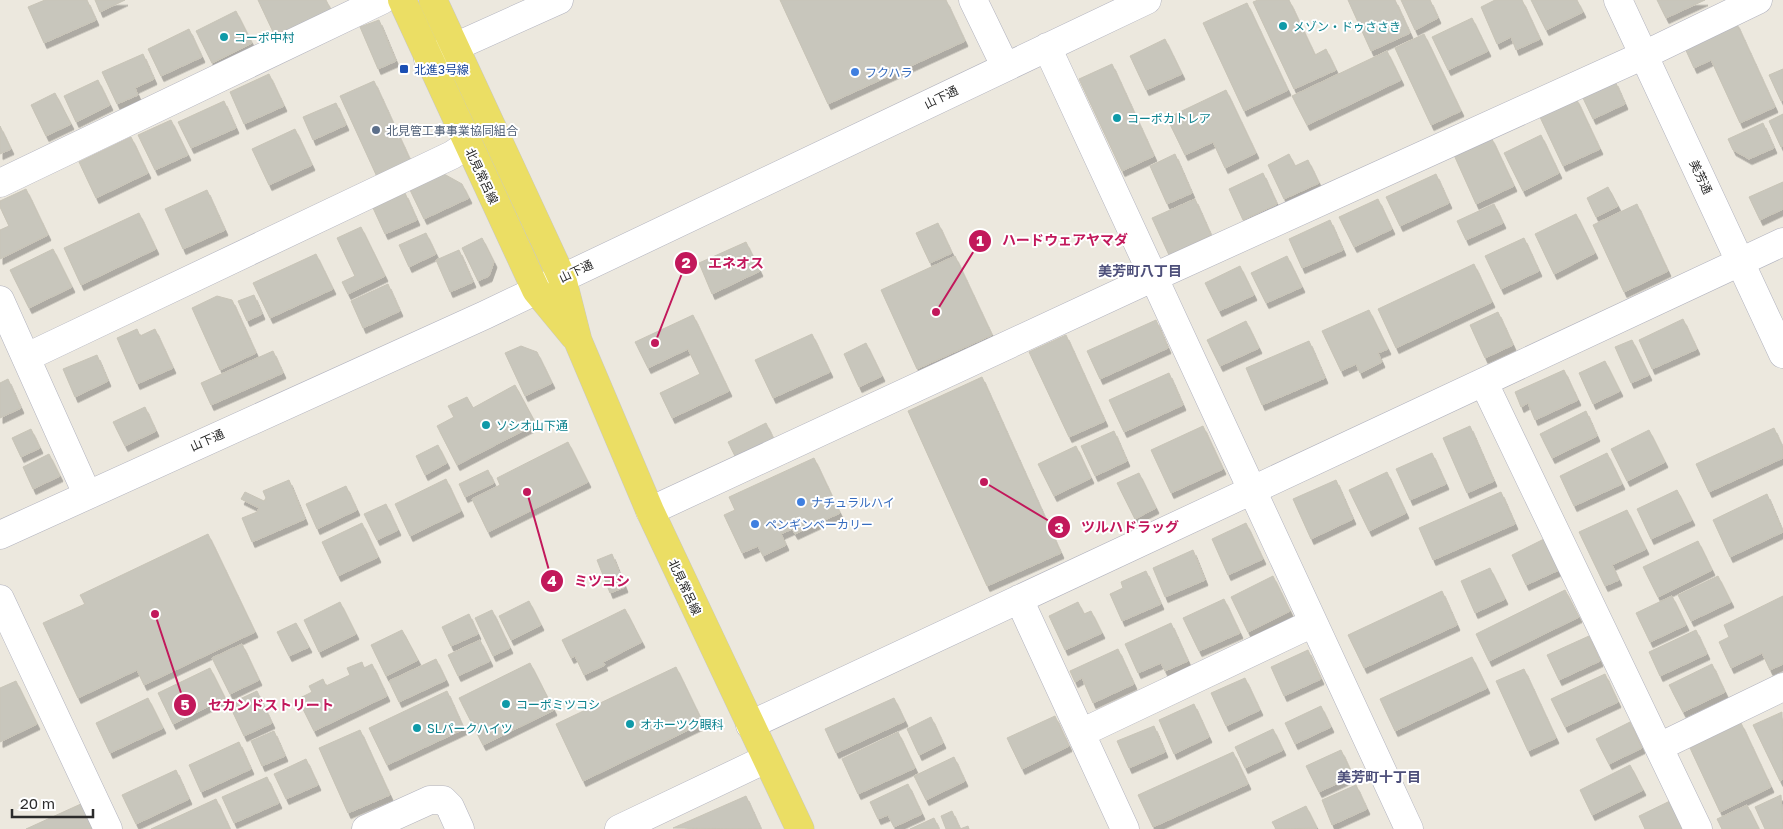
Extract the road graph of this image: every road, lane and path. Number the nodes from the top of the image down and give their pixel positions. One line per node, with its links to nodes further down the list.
1 (382, 0): 15 (street)
2 (402, 0): 12 (main road, 北見常呂線)
3 (433, 0): 10 (main road, 北見常呂線)
4 (559, 0): 10 (street)
5 (973, 0): 13 (street)
6 (1147, 0): 9 (street, 山下通)
7 (1618, 0): 11 (street, 美芳通)
8 (1758, 0): 11 (street)
9 (1047, 47): 13 (street, 山下通); 19 (street)
10 (455, 48): 12 (street); 18 (main road, 北見常呂線)
11 (1644, 55): 17 (street, 美芳通); 19 (street)
12 (428, 59): 14 (main road, 北見常呂線)
13 (1005, 66): 18 (street, 山下通)
14 (467, 145): 20 (main road, 北見常呂線); 24 (street)
15 (0, 183)
16 (1783, 242): 17 (street)
17 (1740, 262): 23 (street, 美芳通); 25 (street)
18 (562, 278): 20 (street, 山下通); 22 (main road, 北見常呂線)
19 (1152, 278): 26 (street); 28 (street)
20 (536, 290): 22 (main road, 北見常呂線); 27 (street, 山下通)
21 (0, 300): 24 (street)
22 (578, 341): 28 (main road, 北見常呂線)
23 (1783, 354)
24 (27, 357): 27 (street)
25 (1484, 383): 26 (street); 36 (street)
26 (1254, 491): 31 (street); 32 (street)
27 (87, 494): 29 (street, 山下通)
28 (650, 511): 34 (main road, 北見常呂線)
29 (0, 535)
30 (0, 599): 38 (street)
31 (1019, 599): 34 (street); 35 (street)
32 (1313, 623): 35 (street); 44 (street)
33 (1783, 687): 36 (street)
34 (750, 725): 37 (main road, 北見常呂線)
35 (1081, 733): 43 (street)
36 (1658, 747): 45 (street)
37 (766, 760): 41 (street); 42 (main road, 北見常呂線)
38 (108, 829)
39 (366, 829): 40 (street)
40 (460, 829)
41 (619, 829)
42 (800, 829)
43 (1125, 829)
44 (1409, 829)
45 (1698, 829)

